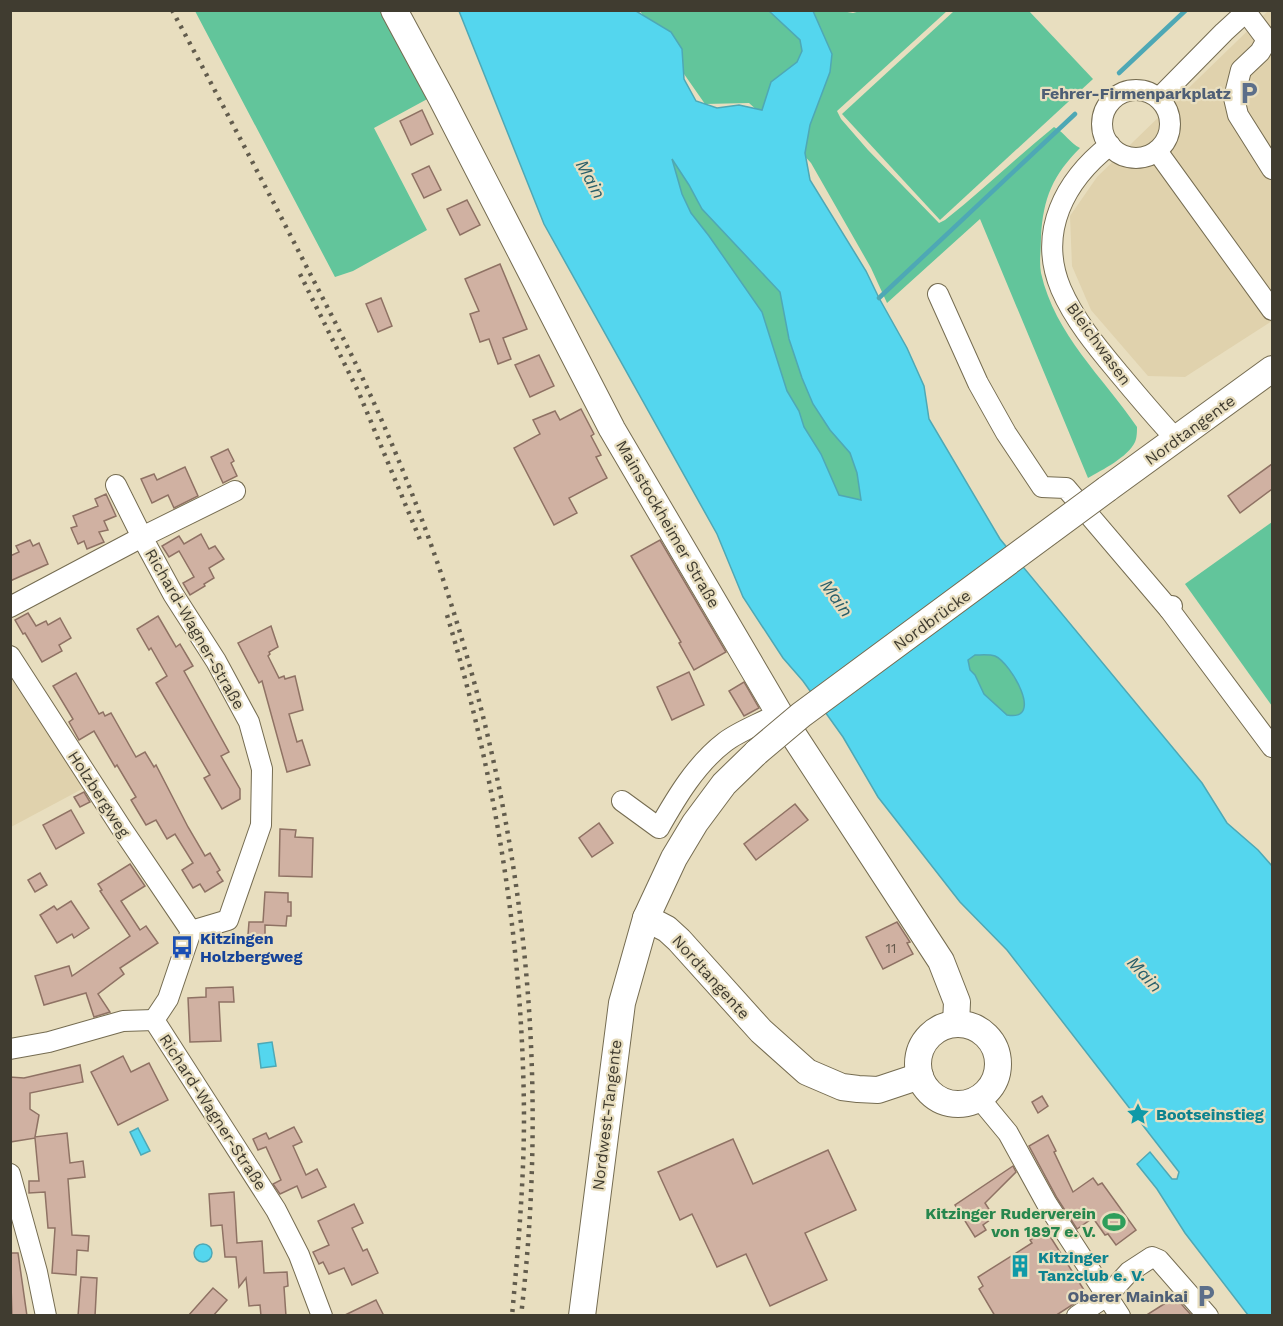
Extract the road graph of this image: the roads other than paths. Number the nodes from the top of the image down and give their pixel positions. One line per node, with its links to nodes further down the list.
1 (394, 10): 18 (main road, Mainstockheimer Straße)
2 (1247, 11): 3 (street); 4 (street)
3 (1268, 35): 7 (street)
4 (1159, 98): 5 (street); 6 (street)
5 (1110, 145): 6 (street); 11 (street, Bleichwasen)
6 (1157, 151): 9 (street)
7 (1272, 169)
8 (938, 294): 19 (street)
9 (1270, 302)
10 (1272, 369): 11 (main road, Nordtangente)
11 (1177, 440): 13 (main road, Nordtangente)
12 (116, 485): 15 (street)
13 (1107, 489): 21 (main road, Nordbrücke, bridge)
14 (235, 491): 15 (street, Richard-Wagner-Straße)
15 (142, 537): 16 (street, Richard-Wagner-Straße); 22 (street, Richard-Wagner-Straße)
16 (10, 607)
17 (10, 656): 22 (street, Holzbergweg)
18 (779, 712): 20 (street); 24 (main road, Mainstockheimer Straße)
19 (1272, 747)
20 (622, 801)
21 (646, 918): 26 (main road, Nordtangente); 32 (main road, Nordwest-Tangente)
22 (191, 931): 23 (street, Richard-Wagner-Straße)
23 (154, 1020): 25 (street); 31 (street, Richard-Wagner-Straße)
24 (956, 1024): 26 (main road); 27 (main road)
25 (10, 1049)
26 (920, 1076): 27 (main road)
27 (979, 1098): 29 (street)
28 (10, 1174): 30 (street)
29 (1108, 1295): 33 (street); 34 (street); 35 (street)
30 (46, 1316)
31 (322, 1316)
32 (582, 1316)
33 (1077, 1316)
34 (1120, 1316)
35 (1208, 1316)

